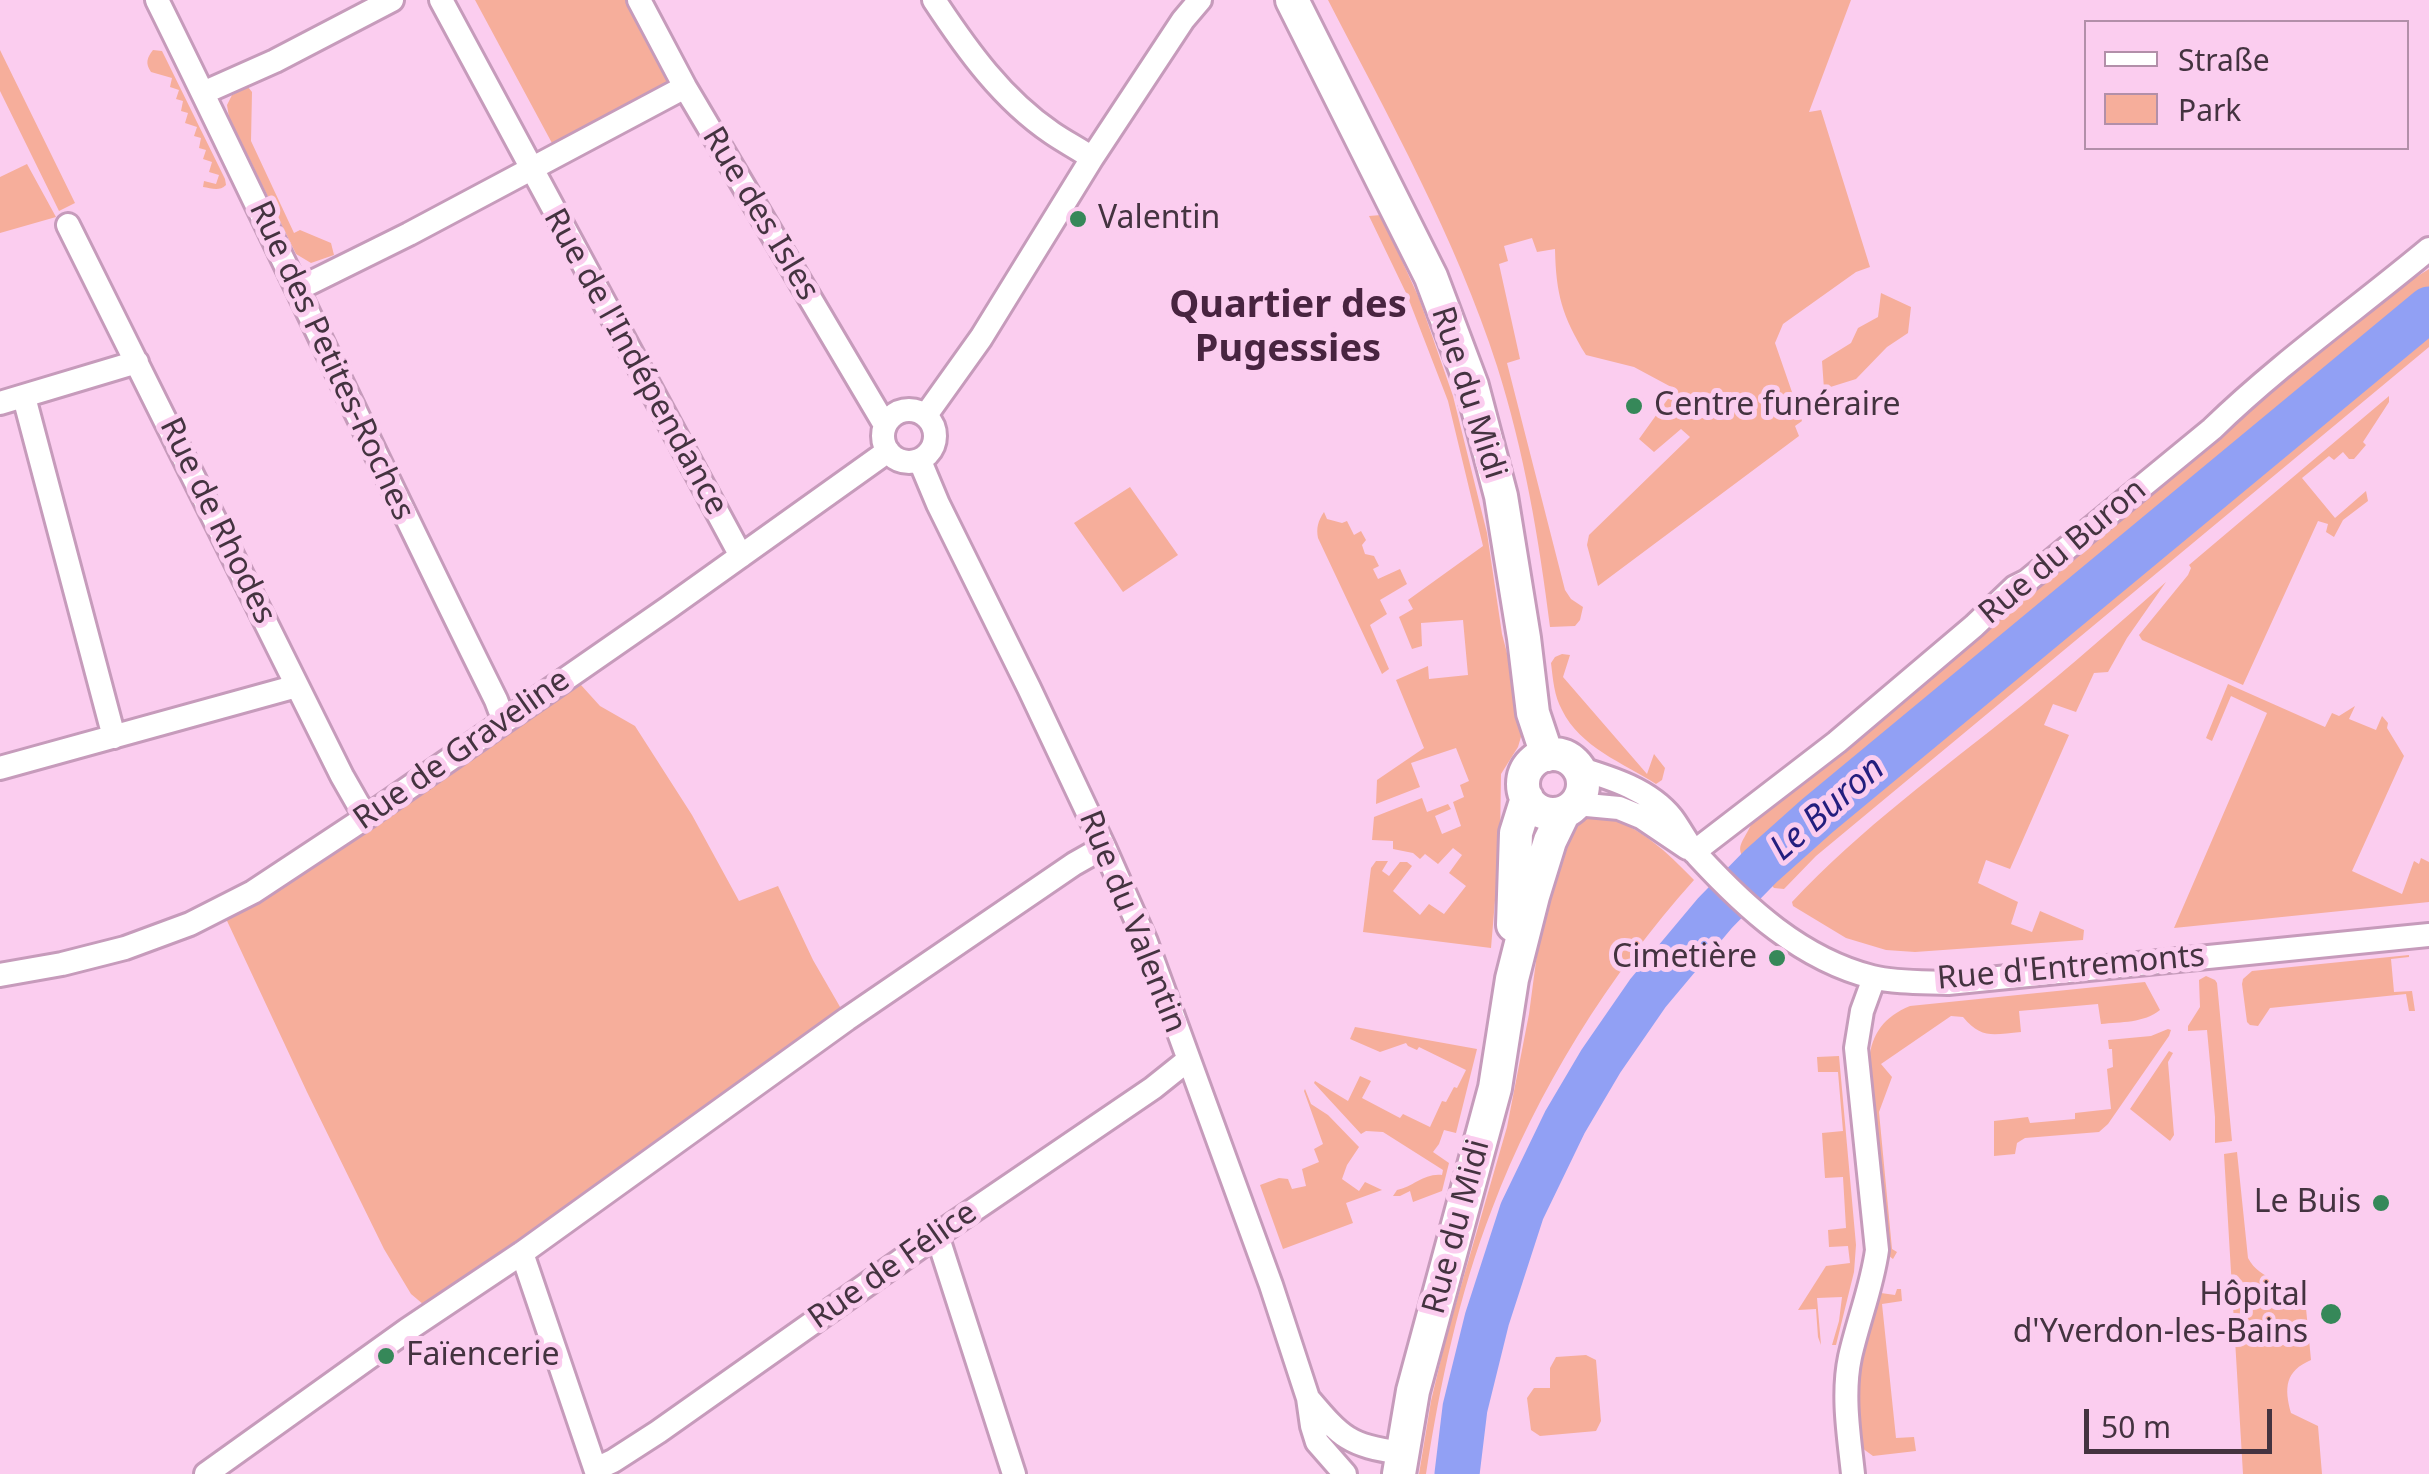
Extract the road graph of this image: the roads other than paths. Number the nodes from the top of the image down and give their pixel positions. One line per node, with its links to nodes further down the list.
1 (157, 0): 13 (street, Rue des Petites-Roches)
2 (392, 0): 13 (street)
3 (441, 0): 15 (street, Rue de l'Indépendance)
4 (639, 0): 12 (street, Rue des Isles)
5 (934, 0): 14 (street)
6 (1200, 0): 10 (street)
7 (1212, 0): 10 (street)
8 (1279, 0): 11 (street)
9 (1292, 0): 11 (main road, Rue du Midi)
10 (1183, 20): 14 (street)
11 (1308, 32): 30 (main road, Rue du Midi)
12 (685, 87): 15 (street, Rue de l'Indépendance); 23 (street, Rue des Isles)
13 (203, 92): 18 (street, Rue des Petites-Roches)
14 (1092, 158): 22 (street)
15 (530, 169): 18 (street, Rue de l'Indépendance); 26 (street, Rue de l'Indépendance)
16 (68, 224): 19 (street, Rue de Rhodes)
17 (2429, 248): 37 (street, Rue du Buron)
18 (298, 289): 28 (street, Rue des Petites-Roches)
19 (137, 362): 20 (street); 27 (street, Rue de Rhodes)
20 (24, 397): 21 (street); 29 (street)
21 (0, 403)
22 (926, 416): 23 (street); 25 (street)
23 (886, 426): 24 (street)
24 (888, 451): 25 (street); 26 (street, Rue de Graveline)
25 (920, 461): 36 (street, Rue du Valentin)
26 (741, 556): 28 (street, Rue de Graveline)
27 (297, 686): 29 (street); 35 (street, Rue de Rhodes)
28 (504, 721): 35 (street, Rue de Graveline)
29 (114, 737): 31 (street)
30 (1547, 755): 32 (main road); 33 (main road)
31 (0, 768)
32 (1578, 768): 34 (main road); 37 (street, Rue d'Entremonts)
33 (1527, 798): 34 (main road); 41 (main road, Rue du Midi)
34 (1570, 808): 37 (street, Rue d'Entremonts); 41 (main road, Rue du Midi)
35 (368, 816): 39 (street, Rue de Graveline)
36 (1104, 847): 42 (street, Rue du Valentin); 44 (street)
37 (1694, 852): 40 (street, Rue d'Entremonts)
38 (2429, 935): 40 (street, Rue d'Entremonts)
39 (0, 975)
40 (1874, 978): 51 (street)
41 (1512, 979): 46 (main road, Rue du Midi)
42 (1188, 1060): 43 (street, Rue de Félice); 45 (street, Rue du Valentin)
43 (937, 1235): 47 (street, Rue de Félice); 49 (street)
44 (522, 1253): 47 (street); 48 (street)
45 (1308, 1398): 46 (street, Rue du Valentin); 50 (street, Rue du Valentin)
46 (1400, 1464)
47 (597, 1471)
48 (206, 1474)
49 (1014, 1474)
50 (1346, 1474)
51 (1853, 1474)

